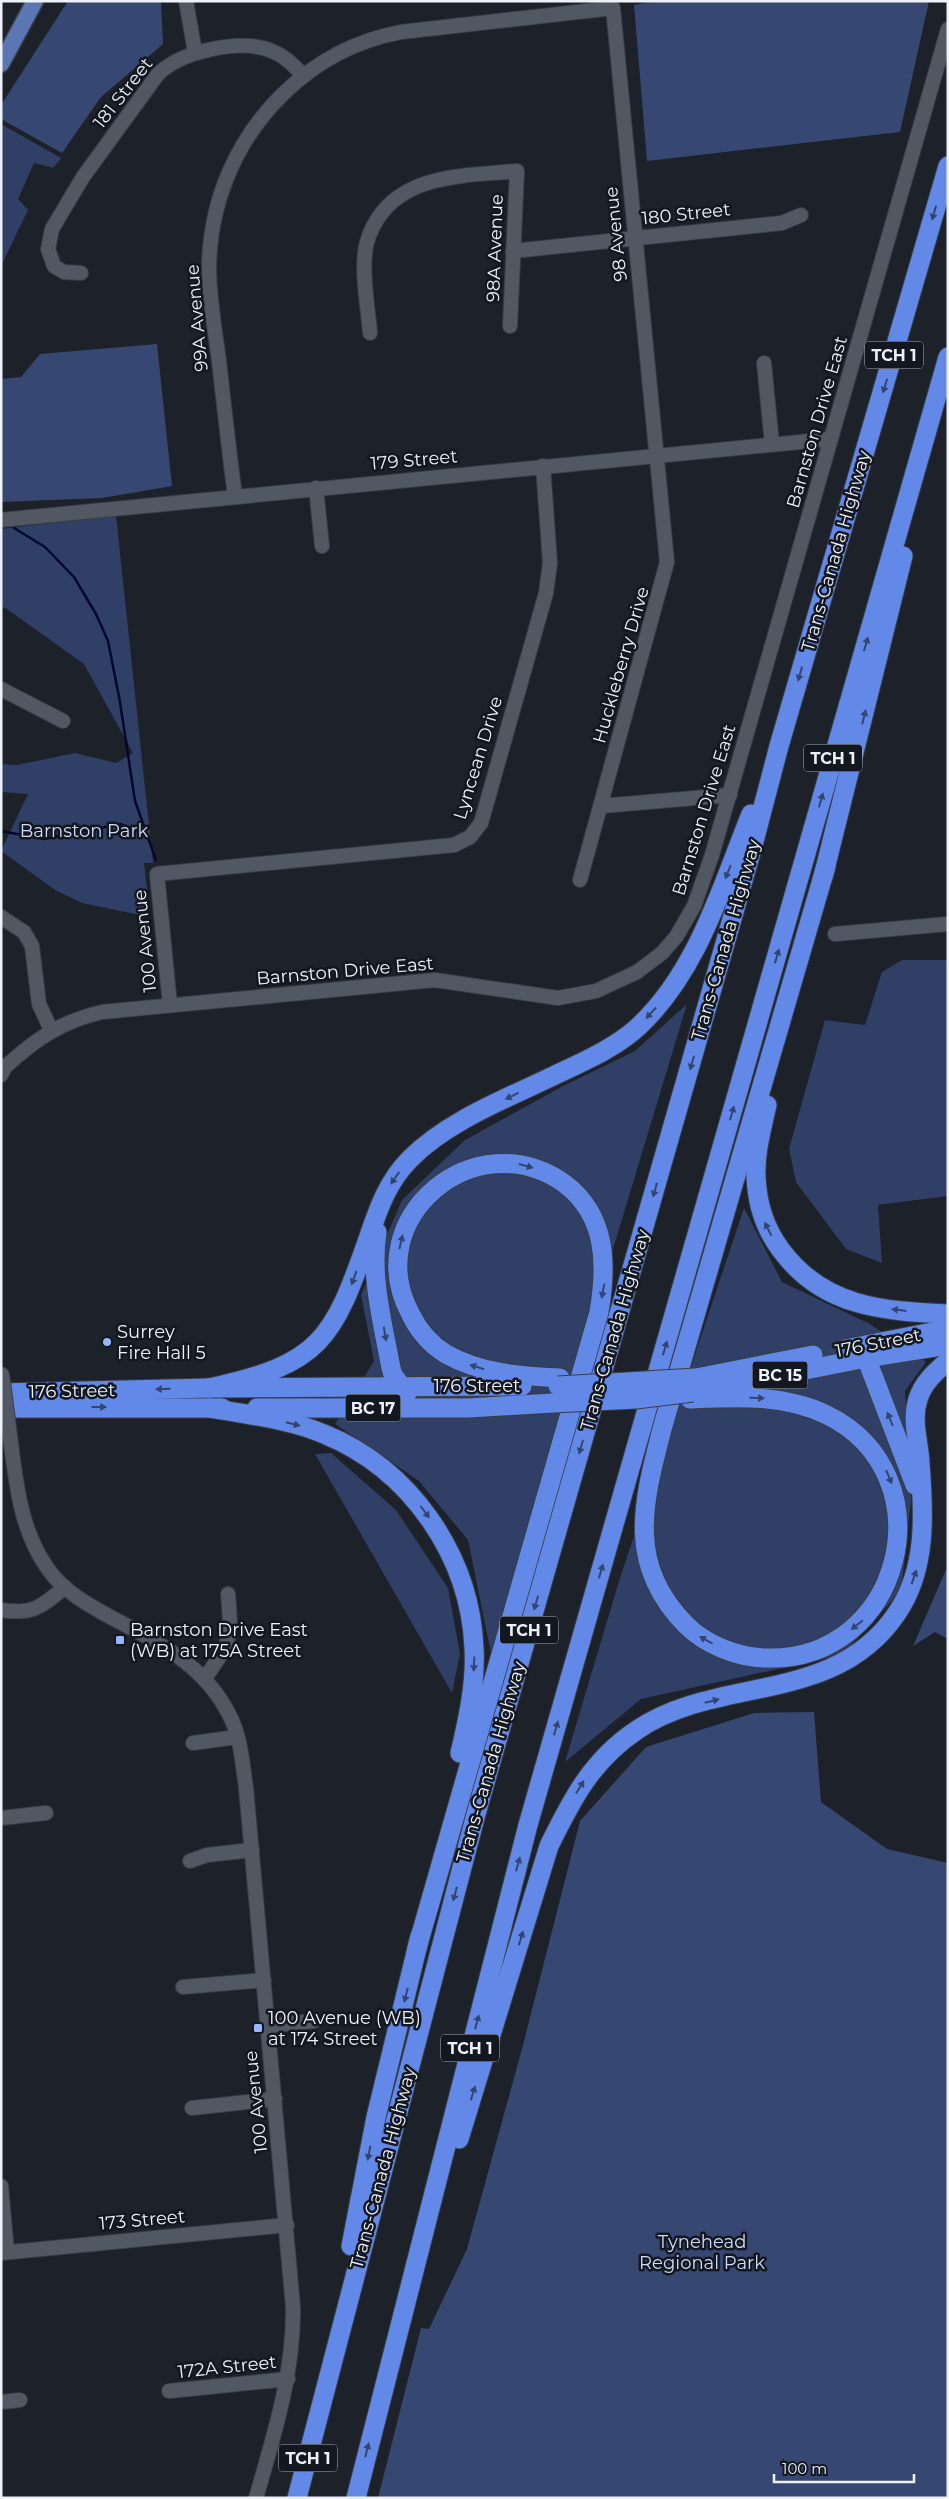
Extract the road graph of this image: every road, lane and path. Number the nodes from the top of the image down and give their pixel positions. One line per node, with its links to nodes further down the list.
1 (35, 1): 5 (main road)
2 (186, 1): 4 (street)
3 (948, 29): 16 (street, Barnston Drive East)
4 (195, 52): 6 (street, 181 Street); 11 (street, 181 Street)
5 (1, 64)
6 (303, 75): 9 (street, 98 Avenue); 21 (street, 99A Avenue)
7 (948, 166): 26 (highway, Trans-Canada Highway / TCH 1, one-way to 26)
8 (801, 215): 9 (street, 180 Street)
9 (635, 238): 10 (street, 180 Street); 18 (street, 98 Avenue)
10 (513, 251): 12 (street, 98A Avenue); 13 (street, 98A Avenue)
11 (81, 273)
12 (510, 326)
13 (370, 333)
14 (948, 358): 29 (highway, one-way to 14); 74 (highway, TCH 1, one-way to 14)
15 (764, 363): 17 (street)
16 (831, 439): 17 (street, 179 Street); 27 (street, Barnston Drive East)
17 (772, 444): 18 (street, 179 Street)
18 (656, 456): 19 (street, 179 Street); 28 (street, Huckleberry Drive)
19 (543, 466): 20 (street, 179 Street); 30 (street, Lyncean Drive)
20 (316, 488): 21 (street, 179 Street); 23 (street)
21 (235, 496): 22 (street, 179 Street)
22 (1, 520)
23 (322, 546)
24 (1, 689): 25 (street)
25 (63, 721)
26 (779, 746): 38 (highway, one-way to 38); 79 (highway, Trans-Canada Highway / TCH 1, one-way to 79)
27 (730, 795): 28 (street); 35 (street, Barnston Drive East)
28 (601, 806): 31 (street, Huckleberry Drive)
29 (826, 866): 39 (highway, one-way to 29); 48 (highway, one-way to 29)
30 (157, 874): 35 (street, 100 Avenue)
31 (580, 880)
32 (1, 917): 36 (street)
33 (948, 924): 34 (street)
34 (834, 934)
35 (170, 1005): 36 (street, Barnston Drive East)
36 (51, 1030): 37 (street, Barnston Drive East)
37 (2, 1070)
38 (382, 1199): 46 (highway, one-way to 46); 47 (highway, one-way to 47)
39 (948, 1314)
40 (948, 1329): 42 (highway, 176 Street / BC 15)
41 (948, 1345): 42 (highway, 176 Street / BC 15)
42 (864, 1352): 48 (highway, 176 Street / BC 15); 53 (highway, one-way to 42)
43 (948, 1361): 53 (highway)
44 (1, 1370): 45 (street)
45 (2, 1374): 54 (street, bridge)
46 (401, 1386): 47 (highway, 176 Street / BC 17); 49 (highway, 176 Street / BC 17); 49 (highway)
47 (210, 1388): 50 (highway, 176 Street / BC 17, one-way to 50)
48 (693, 1390): 49 (highway, 176 Street, bridge); 49 (highway, 176 Street / BC 15, bridge)
49 (552, 1393): 52 (highway, 176 Street / BC 17); 64 (highway, one-way to 64)
50 (1, 1394)
51 (1, 1408): 52 (highway, 176 Street / BC 17, one-way to 52)
52 (210, 1408): 64 (highway, one-way to 64)
53 (922, 1515): 74 (highway, one-way to 53)
54 (65, 1587): 56 (street); 57 (street)
55 (228, 1594): 57 (street)
56 (1, 1610)
57 (205, 1678): 58 (street, 100 Avenue)
58 (237, 1737): 59 (street); 62 (street, 100 Avenue)
59 (193, 1743)
60 (46, 1813): 61 (street)
61 (1, 1818)
62 (252, 1850): 63 (street); 65 (street, 100 Avenue)
63 (190, 1861)
64 (417, 1948): 79 (highway, one-way to 79)
65 (264, 1980): 66 (street); 68 (street, 100 Avenue)
66 (183, 1987)
67 (314, 2021): 68 (street)
68 (268, 2026): 69 (street, 100 Avenue)
69 (275, 2099): 70 (street); 72 (street, 100 Avenue)
70 (192, 2108)
71 (1, 2186): 73 (street)
72 (287, 2225): 73 (street, 173 Street); 75 (street, 100 Avenue)
73 (4, 2253)
74 (412, 2272): 82 (highway, TCH 1, one-way to 74)
75 (288, 2380): 76 (street, 172A Street); 80 (street, 100 Avenue)
76 (169, 2391)
77 (20, 2400): 78 (street)
78 (1, 2402)
79 (318, 2419): 81 (highway, Trans-Canada Highway / TCH 1)
80 (256, 2498)
81 (297, 2498)
82 (356, 2498)

